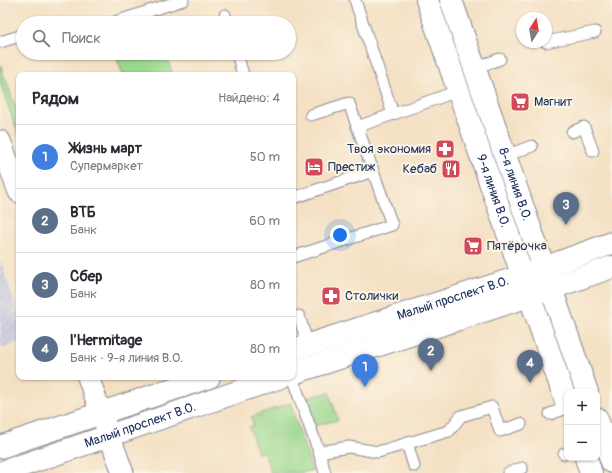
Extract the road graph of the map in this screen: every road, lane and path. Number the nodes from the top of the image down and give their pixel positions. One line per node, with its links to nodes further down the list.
1 (183, 0): 5 (lane)
2 (355, 0): 15 (lane)
3 (426, 0): 14 (main road, 9-я линия В.О.)
4 (451, 0): 12 (main road, 8-я линия В.О.)
5 (134, 16)
6 (595, 32): 8 (lane)
7 (16, 36): 9 (lane)
8 (552, 41)
9 (0, 42)
10 (500, 59): 12 (lane)
11 (239, 60): 13 (lane)
12 (474, 68): 22 (main road, 8-я линия В.О.)
13 (242, 72)
14 (458, 91): 15 (lane); 30 (main road, 9-я линия В.О.)
15 (393, 114): 17 (lane)
16 (311, 115): 17 (lane)
17 (357, 127): 23 (lane)
18 (572, 132): 21 (lane)
19 (0, 141): 24 (street)
20 (532, 146): 22 (lane)
21 (593, 151)
22 (505, 156): 28 (main road, 8-я линия В.О.)
23 (373, 171): 25 (lane); 27 (lane)
24 (16, 184)
25 (296, 197)
26 (612, 243): 28 (main road, Малый проспект В.О.)
27 (296, 256)
28 (544, 267): 30 (main road, Малый проспект В.О.); 31 (main road, 8-я линия В.О.)
29 (612, 267): 31 (main road, Малый проспект В.О.)
30 (522, 276): 32 (main road, 9-я линия В.О.); 34 (main road, Малый проспект В.О.)
31 (551, 288): 32 (main road, Малый проспект В.О.); 40 (main road, 8-я линия В.О.)
32 (529, 296): 35 (main road, Малый проспект В.О.); 41 (main road, 9-я линия В.О.)
33 (299, 316): 34 (lane)
34 (301, 347)
35 (296, 372)
36 (89, 380): 42 (street)
37 (200, 380): 42 (main road, Малый проспект В.О.)
38 (272, 380): 45 (main road, Малый проспект В.О.)
39 (293, 380): 48 (lane)
40 (586, 389)
41 (559, 409)
42 (102, 412): 45 (street); 47 (main road, Малый проспект В.О.)
43 (521, 424): 46 (lane)
44 (599, 425): 50 (main road)
45 (109, 434): 53 (main road, Малый проспект В.О.); 54 (street)
46 (407, 443): 48 (lane); 51 (lane)
47 (0, 447)
48 (318, 452): 55 (lane)
49 (587, 461): 57 (main road)
50 (612, 462)
51 (414, 466)
52 (522, 468): 56 (lane)
53 (0, 473)
54 (123, 473)
55 (325, 473)
56 (508, 473)
57 (591, 473)

